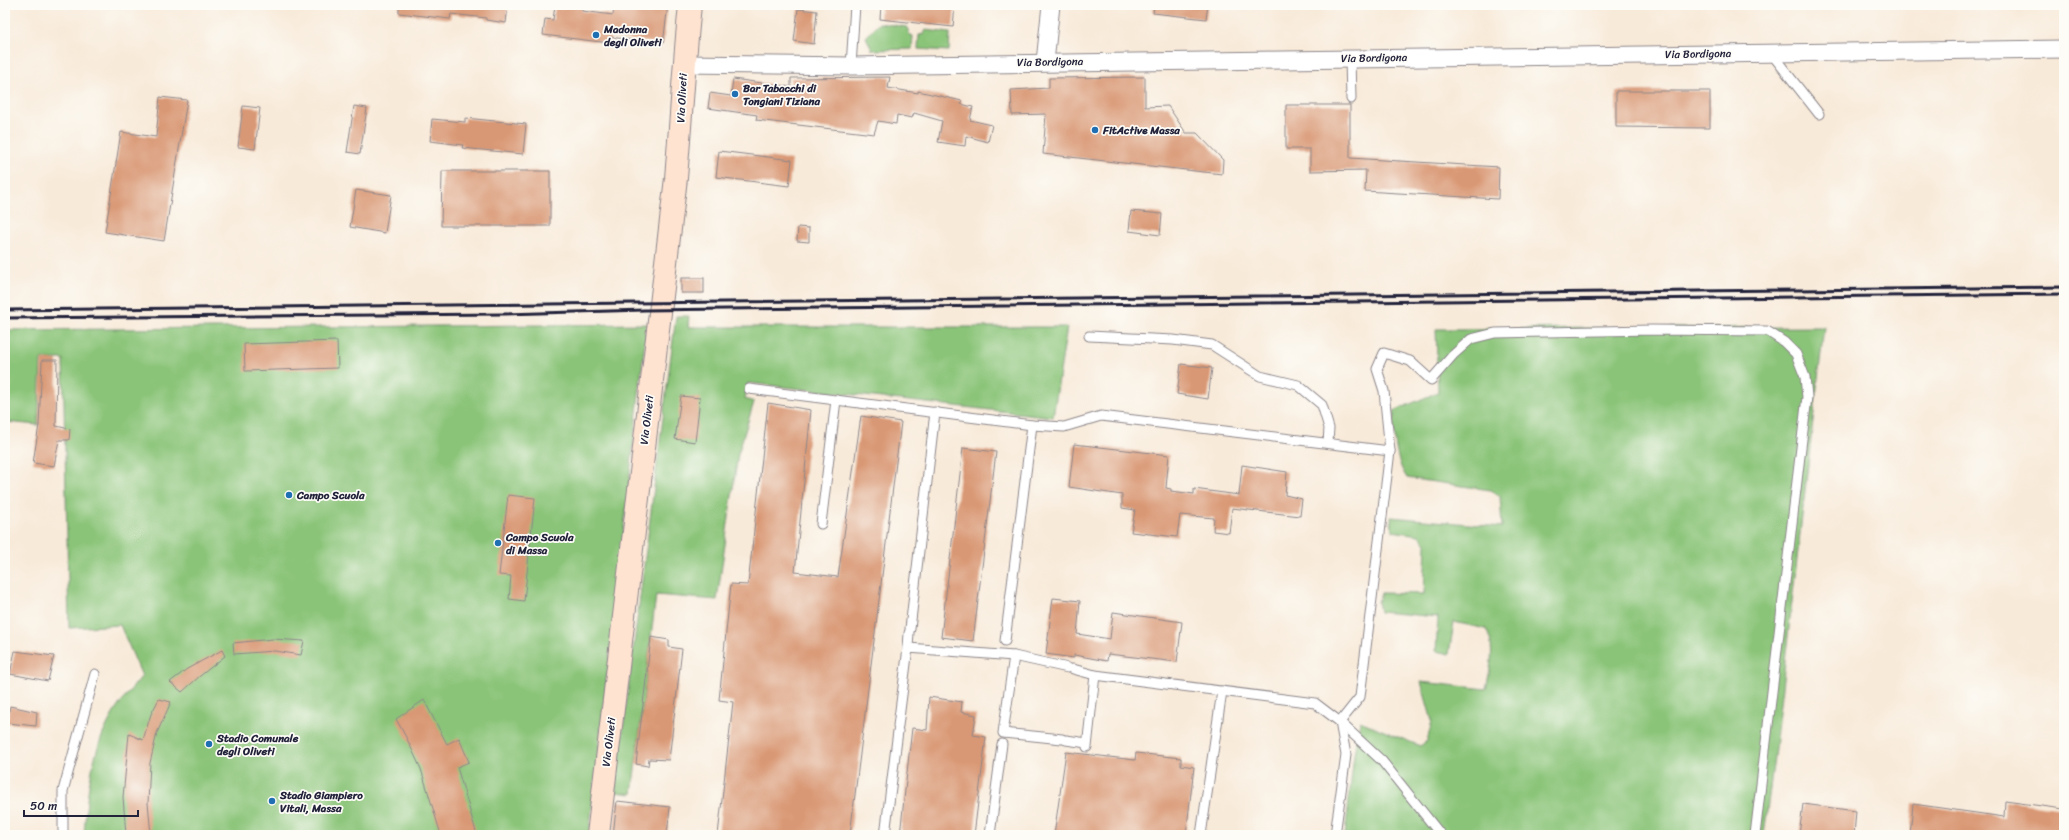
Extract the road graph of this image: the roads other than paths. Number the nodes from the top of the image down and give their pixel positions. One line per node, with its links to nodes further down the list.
1 (690, 5): 8 (main road, Via Oliveti)
2 (855, 5): 9 (lane)
3 (1051, 5): 7 (street)
4 (2064, 50): 5 (street, Via Bordigona)
5 (1771, 53): 6 (street, Via Bordigona); 11 (lane)
6 (1350, 58): 7 (street, Via Bordigona); 10 (lane)
7 (1045, 62): 9 (street, Via Bordigona)
8 (684, 64): 9 (street, Via Bordigona); 29 (main road, Via Oliveti)
9 (851, 66)
10 (1351, 99)
11 (1819, 114)
12 (1089, 336): 17 (lane)
13 (749, 389): 14 (lane)
14 (836, 400): 15 (lane); 19 (lane)
15 (935, 412): 16 (lane); 20 (lane)
16 (1032, 425): 17 (lane); 21 (lane)
17 (1328, 443): 18 (lane)
18 (1390, 451): 26 (lane); 35 (lane)
19 (821, 524)
20 (908, 648): 21 (lane); 30 (lane)
21 (1004, 655): 22 (lane)
22 (1014, 656): 24 (lane); 27 (lane)
23 (95, 674): 28 (lane)
24 (1095, 675): 25 (lane); 27 (lane)
25 (1222, 691): 26 (lane); 32 (lane)
26 (1340, 722): 33 (lane); 34 (lane)
27 (1002, 738): 31 (lane)
28 (63, 835)
29 (598, 835)
30 (885, 835)
31 (990, 835)
32 (1201, 835)
33 (1335, 835)
34 (1442, 835)
35 (1754, 835)

